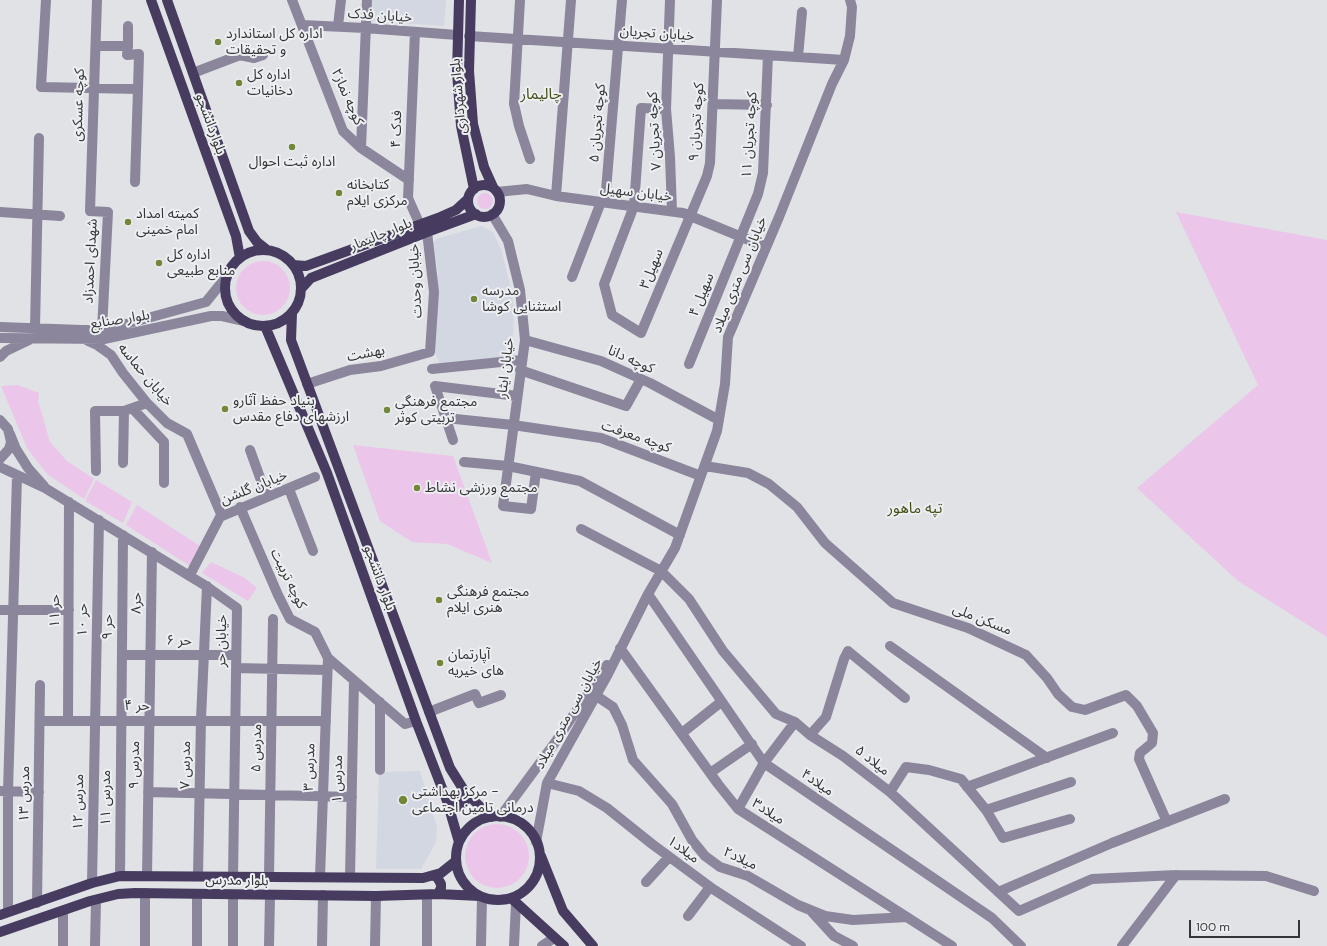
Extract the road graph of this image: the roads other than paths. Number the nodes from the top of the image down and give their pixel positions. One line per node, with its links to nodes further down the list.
1 (46, 0): 36 (street)
2 (97, 0): 26 (street, کوچه عسکری)
3 (151, 0): 64 (main road, بلواردانشجو)
4 (167, 0): 35 (main road, بلواردانشجو)
5 (292, 0): 17 (street, کوچه نماز۲)
6 (341, 0): 19 (street)
7 (367, 0): 20 (street)
8 (459, 0): 22 (main road)
9 (471, 0): 23 (main road, بلوار شهرداری)
10 (520, 0): 24 (street)
11 (571, 0): 25 (street)
12 (622, 0): 28 (street, کوچه تجریان ۵)
13 (670, 0): 29 (street, کوچه تجریان ۷)
14 (717, 0): 30 (street, کوچه تجریان ۹)
15 (850, 0): 34 (street, خیابان سی متری میلاد)
16 (802, 12): 33 (street)
17 (302, 25): 19 (street, خیابان فدک); 42 (street, کوچه نماز۲)
18 (128, 26): 27 (street)
19 (338, 26): 20 (street, خیابان فدک)
20 (365, 28): 21 (street, خیابان فدک); 42 (street)
21 (415, 32): 22 (street, خیابان فدک); 44 (street, فدک ۴)
22 (457, 36): 23 (main road); 46 (main road)
23 (469, 36): 24 (street, خیابان تجریان); 47 (main road, بلوار شهرداری)
24 (517, 39): 25 (street, خیابان تجریان); 43 (street)
25 (567, 42): 28 (street, خیابان تجریان); 48 (street)
26 (96, 46): 27 (street); 36 (street, کوچه عسکری)
27 (128, 46): 37 (street)
28 (619, 46): 29 (street, خیابان تجریان); 50 (street, کوچه تجریان ۵)
29 (667, 49): 30 (street, خیابان تجریان); 40 (street, کوچه تجریان ۷)
30 (715, 52): 32 (street, خیابان تجریان); 38 (street, کوچه تجریان ۹)
31 (263, 55): 35 (street)
32 (768, 55): 33 (street, خیابان تجریان); 39 (street, کوچه تجریان ۱۱)
33 (798, 57): 34 (street, خیابان تجریان)
34 (844, 60): 62 (street, خیابان سی متری میلاد)
35 (193, 73): 63 (main road, بلواردانشجو)
36 (93, 88): 37 (street); 52 (street, کوچه عسکری)
37 (138, 89): 45 (street)
38 (713, 104): 39 (street); 58 (street, کوچه تجریان ۹)
39 (767, 105): 61 (street, کوچه تجریان ۱۱)
40 (666, 109): 51 (street); 53 (street, کوچه تجریان ۷)
41 (39, 138): 57 (street)
42 (360, 148): 44 (street, کوچه نماز۲)
43 (530, 159)
44 (409, 180): 60 (street, فدک ۴)
45 (135, 182)
46 (474, 189): 47 (main road); 49 (main road)
47 (495, 190): 48 (street, خیابان سهیل); 56 (main road)
48 (556, 196): 50 (street, خیابان سهیل)
49 (468, 199): 55 (main road); 60 (main road, بلوار چالیمار)
50 (603, 202): 51 (street, خیابان سهیل); 67 (street, کوچه تجریان ۵)
51 (634, 206): 53 (street, خیابان سهیل); 58 (street, سهیل۳)
52 (90, 211): 73 (street, شهدای احمدزاد)
53 (672, 211): 58 (street, خیابان سهیل)
54 (0, 212): 57 (street)
55 (476, 214): 56 (main road); 60 (main road, بلوار چالیمار)
56 (492, 214): 77 (street, خیابان ایثار)
57 (37, 215): 59 (street); 74 (street)
58 (689, 215): 61 (street, خیابان سهیل)
59 (60, 216)
60 (423, 228): 65 (main road, بلوار چالیمار); 68 (main road, بلوار چالیمار); 78 (street, خیابان وحدت)
61 (740, 237): 62 (street, خیابان سهیل); 80 (street, سهیل ۴)
62 (766, 247): 90 (street, خیابان سی متری میلاد)
63 (266, 250): 64 (main road); 65 (main road)
64 (240, 258): 66 (main road)
65 (293, 264): 68 (main road)
66 (227, 276): 70 (main road); 73 (street, بلوار صنایع)
67 (572, 277)
68 (301, 289): 69 (main road)
69 (292, 313): 71 (main road); 84 (main road, بلوار دانشجو)
70 (244, 321): 71 (main road); 76 (street, بلوار صنایع)
71 (265, 326): 153 (main road, بلوار دانشجو)
72 (0, 327): 74 (street, بلوار صنایع)
73 (102, 330): 74 (street, بلوار صنایع)
74 (35, 334): 75 (street, بلوار صنایع); 76 (street, بلوار صنایع); 79 (street)
75 (0, 338)
76 (86, 340): 86 (street, خیابان حماسه)
77 (525, 340): 81 (street, خیابان ایثار); 83 (street, کوچه دانا)
78 (430, 352): 84 (street, بهشت)
79 (0, 357)
80 (689, 364)
81 (520, 365): 82 (street); 83 (street); 85 (street, خیابان ایثار)
82 (432, 369)
83 (641, 379): 90 (street, کوچه دانا)
84 (307, 384): 143 (main road, بلوار دانشجو)
85 (517, 396): 88 (street); 91 (street, خیابان ایثار)
86 (147, 403): 87 (street); 111 (street, خیابان حماسه)
87 (128, 410): 97 (street); 100 (street); 105 (street)
88 (446, 418): 91 (street, کوچه معرفت); 93 (street)
89 (0, 419): 92 (street, خیابان حر)
90 (719, 420): 101 (street, خیابان سی متری میلاد)
91 (513, 425): 98 (street, خیابان ایثار); 101 (street, کوچه معرفت)
92 (10, 434): 95 (street); 106 (street, خیابان حر)
93 (453, 440)
94 (250, 450): 108 (street)
95 (0, 459)
96 (464, 462): 98 (street)
97 (122, 463)
98 (508, 466): 102 (street); 102 (street, خیابان ایثار)
99 (0, 468): 103 (street, خیابان حر)
100 (96, 471)
101 (703, 471): 115 (street, خیابان سی متری میلاد); 182 (street, مسکن ملی)
102 (536, 472): 115 (street)
103 (17, 476): 106 (street, خیابان حر); 123 (street)
104 (315, 477): 107 (street, خیابان گلشن)
105 (164, 483)
106 (46, 488): 109 (street, خیابان حر)
107 (289, 489): 108 (street, خیابان گلشن); 116 (street)
108 (267, 497): 110 (street, خیابان گلشن)
109 (69, 502): 112 (street, خیابان حر); 124 (street, حر ۱۱)
110 (240, 507): 111 (street, خیابان گلشن); 132 (street, کوچه تربیت)
111 (220, 517): 119 (street, خیابان گلشن)
112 (99, 520): 114 (street, خیابان حر); 151 (street, حر ۱۰)
113 (581, 529): 118 (street, میلاد ۵)
114 (122, 535): 117 (street, خیابان حر); 128 (street, حر ۹)
115 (680, 535): 118 (street, خیابان سی متری میلاد)
116 (313, 551)
117 (152, 552): 119 (street, خیابان حر); 129 (street, حر۸)
118 (662, 571): 121 (street, خیابان سی متری میلاد); 154 (street, میلاد ۵)
119 (190, 575): 120 (street, خیابان حر)
120 (207, 586): 130 (street, مدرس ۷); 131 (street, خیابان حر)
121 (648, 594): 127 (street, خیابان سی متری میلاد); 142 (street, میلاد۴)
122 (0, 610): 123 (street)
123 (12, 610): 124 (street); 166 (street)
124 (69, 610): 150 (street, حر ۱۱)
125 (273, 619): 134 (street, مدرس ۵)
126 (890, 646): 159 (street)
127 (620, 648): 138 (street, خیابان سی متری میلاد); 155 (street, میلاد۳)
128 (122, 655): 129 (street, حر ۶); 152 (street, حر ۹)
129 (150, 655): 130 (street, حر ۶); 144 (street, مدرس ۹)
130 (203, 655): 131 (street, حر ۶); 145 (street, مدرس ۷)
131 (236, 655): 133 (street, خیابان حر)
132 (328, 658): 135 (street, مدرس ۳); 136 (street, کوچه تربیت)
133 (236, 668): 134 (street); 146 (street, خیابان حر)
134 (273, 669): 135 (street); 147 (street, مدرس ۵)
135 (328, 670): 148 (street, مدرس ۳)
136 (354, 681): 141 (street, کوچه تربیت); 175 (street, مدرس ۱)
137 (40, 685): 149 (street, مدرس ۱۳)
138 (592, 694): 164 (street, خیابان سی متری میلاد); 180 (street, خیابان سی متری میلاد); 212 (street, میلاد۲)
139 (501, 695): 143 (street)
140 (905, 698): 157 (street)
141 (380, 702): 153 (street, کوچه تربیت); 161 (street)
142 (721, 702): 155 (street); 158 (street, میلاد۴)
143 (429, 712): 169 (main road, بلوار دانشجو)
144 (149, 720): 145 (street, حر ۴); 152 (street, حر ۴); 168 (street, مدرس ۹)
145 (201, 720): 146 (street, حر ۴); 171 (street, مدرس ۷)
146 (235, 720): 147 (street, حر ۴); 172 (street, خیابان حر)
147 (272, 720): 148 (street, حر ۴); 173 (street, مدرس ۵)
148 (326, 720): 174 (street, مدرس ۳)
149 (40, 721): 150 (street, حر ۴); 167 (street, مدرس ۱۳)
150 (68, 721): 151 (street, حر ۴)
151 (95, 721): 152 (street, حر ۴); 197 (street, مدرس ۱۲)
152 (121, 721): 188 (street, مدرس ۱۱)
153 (416, 721): 177 (main road, بلوار دانشجو)
154 (795, 722): 157 (street, میلاد ۵); 160 (street)
155 (682, 733): 162 (street, میلاد۳)
156 (1113, 733): 159 (street)
157 (810, 735): 170 (street, میلاد ۵)
158 (752, 744): 160 (street, میلاد۴); 162 (street)
159 (1047, 758): 165 (street)
160 (764, 763): 178 (street); 236 (street, میلاد۴)
161 (380, 770)
162 (710, 773): 178 (street, میلاد۳)
163 (1071, 782): 179 (street)
164 (547, 783): 184 (street, خیابان سی متری میلاد); 185 (street, میلاد۱)
165 (967, 787): 170 (street); 179 (street)
166 (4, 792): 167 (street); 214 (street)
167 (39, 792): 211 (street, مدرس ۱۳)
168 (148, 792): 171 (street); 189 (street, مدرس ۹)
169 (465, 792): 177 (main road); 180 (main road, بلوار دانشجو)
170 (890, 792): 200 (street, میلاد ۵)
171 (200, 793): 172 (street); 190 (street, مدرس ۷)
172 (234, 794): 173 (street); 192 (street, خیابان حر)
173 (271, 795): 174 (street); 193 (street, مدرس ۵)
174 (323, 797): 175 (street); 194 (street, مدرس ۳)
175 (352, 798): 195 (street, مدرس ۱)
176 (1225, 799): 182 (street)
177 (447, 801): 183 (main road, بلوار دانشجو)
178 (738, 809): 216 (street, میلاد۳)
179 (986, 810): 181 (street)
180 (496, 817): 183 (main road); 184 (main road)
181 (1070, 819)
182 (1167, 822): 200 (street)
183 (459, 842): 186 (main road)
184 (537, 847): 210 (main road); 232 (main road)
185 (669, 857): 196 (street); 198 (street, میلاد۱)
186 (456, 861): 191 (main road, بلوار مدرس); 208 (main road)
187 (1176, 875): 199 (street); 200 (street, میلاد ۵); 237 (street)
188 (120, 876): 189 (main road, بلوار مدرس); 197 (main road, بلوار مدرس)
189 (147, 876): 190 (main road, بلوار مدرس)
190 (198, 876): 192 (main road, بلوار مدرس)
191 (434, 876): 195 (main road, بلوار مدرس); 205 (main road)
192 (233, 877): 193 (main road, بلوار مدرس); 203 (main road)
193 (269, 877): 194 (main road, بلوار مدرس)
194 (320, 877): 195 (main road, بلوار مدرس)
195 (350, 877)
196 (646, 882)
197 (92, 883): 211 (main road, بلوار مدرس)
198 (710, 887): 215 (street); 233 (street, میلاد۱)
199 (1314, 891)
200 (998, 892)
201 (145, 893): 202 (main road, بلوار مدرس); 209 (main road, بلوار مدرس); 221 (street)
202 (197, 894): 203 (main road, بلوار مدرس); 222 (street)
203 (233, 895): 206 (main road, بلوار مدرس); 223 (street)
204 (323, 895): 206 (main road, بلوار مدرس); 207 (main road, بلوار مدرس); 225 (street)
205 (432, 895): 207 (main road, بلوار مدرس); 208 (main road, بلوار مدرس); 227 (street)
206 (270, 896): 224 (street)
207 (376, 896): 226 (street)
208 (481, 897): 210 (main road); 228 (street)
209 (96, 900): 213 (main road, بلوار مدرس); 220 (street)
210 (513, 901): 218 (main road); 229 (street)
211 (37, 903): 214 (main road, بلوار مدرس)
212 (810, 910): 216 (street, میلاد۲); 234 (street)
213 (62, 911): 217 (main road, بلوار مدرس); 219 (street)
214 (4, 913)
215 (688, 916)
216 (907, 917): 235 (street, میلاد۳)
217 (0, 932)
218 (554, 938): 230 (street); 231 (main road)
219 (63, 946)
220 (95, 946)
221 (145, 946)
222 (197, 946)
223 (233, 946)
224 (269, 946)
225 (322, 946)
226 (375, 946)
227 (427, 946)
228 (481, 946)
229 (514, 946)
230 (542, 946)
231 (564, 946)
232 (593, 946)
233 (801, 946)
234 (853, 946)
235 (952, 946)
236 (1021, 946)
237 (1122, 946)

